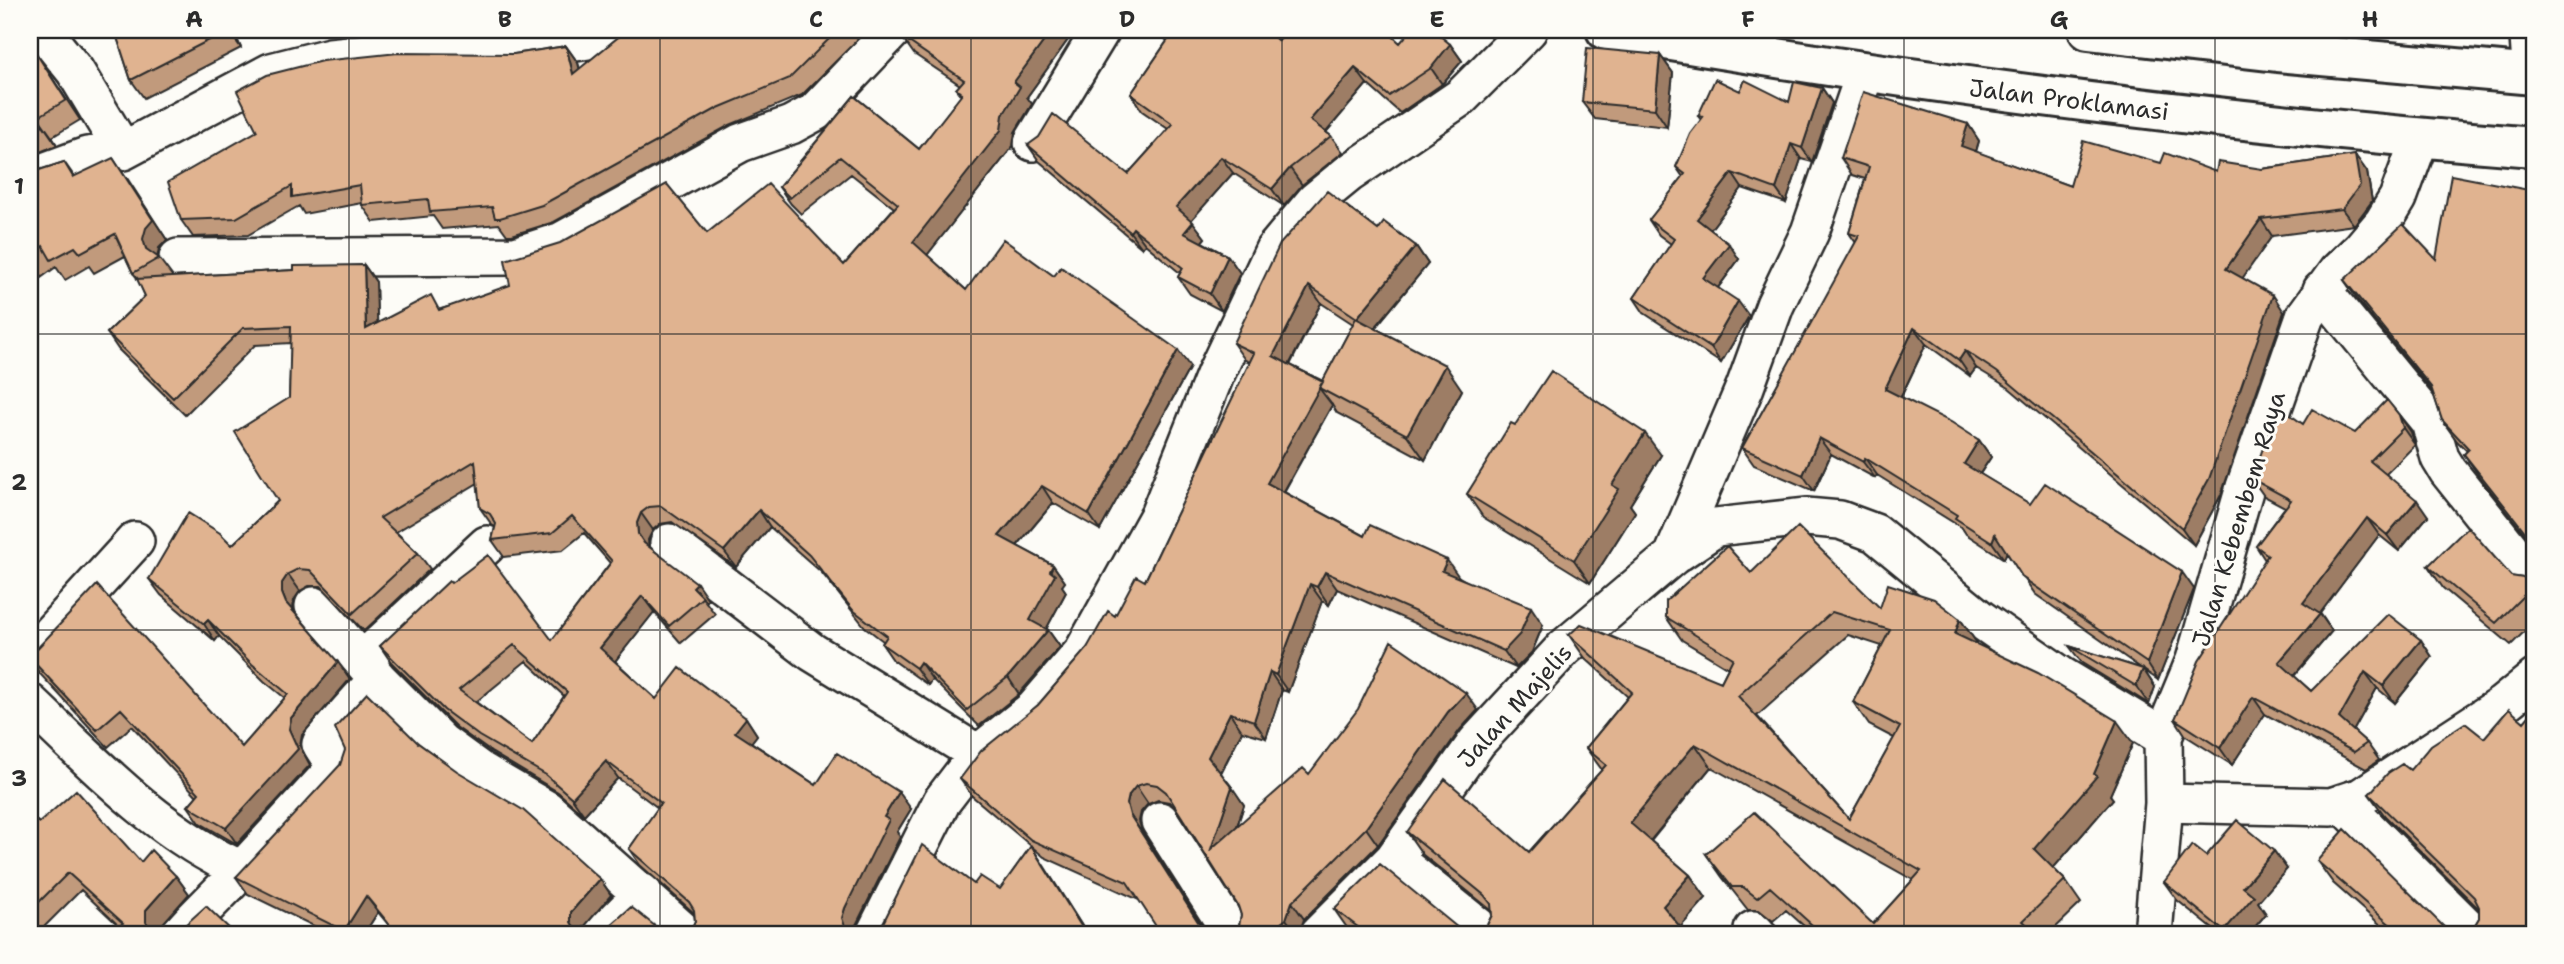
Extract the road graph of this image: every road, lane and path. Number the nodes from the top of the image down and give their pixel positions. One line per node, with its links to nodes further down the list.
1 (42, 30): 15 (street)
2 (605, 30): 15 (street)
3 (893, 30): 17 (street)
4 (1101, 30): 13 (street)
5 (1528, 30): 30 (street)
6 (1606, 30): 10 (street, Jalan Proklamasi)
7 (2088, 30): 9 (street)
8 (2519, 30): 11 (lane)
9 (2128, 32): 11 (street)
10 (1866, 73): 12 (street, Jalan Proklamasi); 22 (street)
11 (2528, 74)
12 (2420, 138): 14 (street, Jalan Proklamasi); 18 (street, Jalan Kebembem Raya)
13 (1033, 142)
14 (2534, 148)
15 (123, 151): 16 (street)
16 (30, 177)
17 (178, 258)
18 (2322, 290): 23 (street); 29 (street, Jalan Kebembem Raya)
19 (135, 541): 25 (street)
20 (669, 542): 30 (street)
21 (487, 545): 26 (street)
22 (1673, 556): 29 (street, Jalan Majelis); 34 (street, Jalan Majelis)
23 (2534, 579)
24 (314, 606): 26 (street)
25 (30, 656)
26 (371, 669): 35 (street); 36 (street)
27 (2534, 679): 32 (street)
28 (30, 703): 35 (street)
29 (2163, 737): 31 (street, Jalan Kebembem Raya)
30 (978, 754): 40 (street)
31 (2164, 803): 32 (street); 44 (street, Jalan Kebembem Raya)
32 (2342, 803): 45 (street)
33 (1160, 821): 41 (street)
34 (1394, 859): 42 (street, Jalan Majelis); 43 (street)
35 (242, 870): 37 (street)
36 (643, 893): 38 (street); 39 (street)
37 (179, 934)
38 (603, 934)
39 (687, 934)
40 (875, 934)
41 (1232, 934)
42 (1319, 934)
43 (1487, 934)
44 (2153, 934)
45 (2474, 934)

